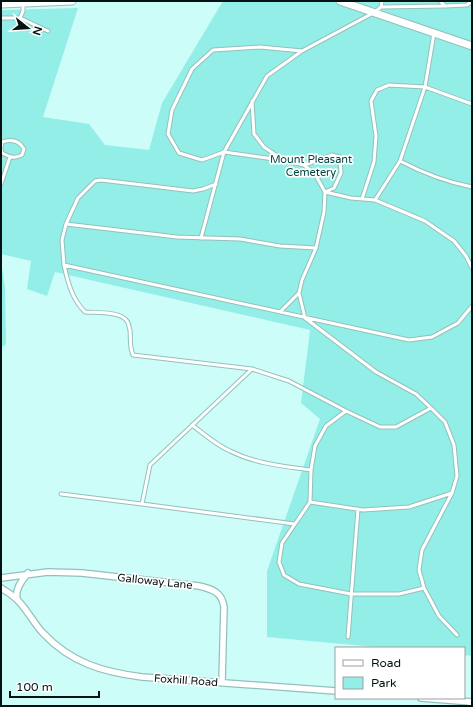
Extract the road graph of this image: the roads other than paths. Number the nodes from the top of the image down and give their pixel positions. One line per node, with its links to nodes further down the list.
1 (72, 1): 7 (street)
2 (340, 1): 10 (street)
3 (382, 1): 9 (lane)
4 (440, 1): 8 (lane)
5 (472, 1): 8 (lane)
6 (1, 4): 7 (street)
7 (23, 4): 12 (lane)
8 (445, 6): 9 (lane)
9 (381, 7): 10 (lane)
10 (375, 12): 14 (street); 16 (lane)
11 (1, 18): 12 (lane)
12 (20, 18): 13 (lane)
13 (48, 31)
14 (434, 33): 15 (street); 17 (lane)
15 (472, 46)
16 (302, 51): 18 (lane); 21 (lane)
17 (425, 87): 19 (lane); 24 (lane); 30 (lane)
18 (252, 101): 21 (lane); 23 (lane)
19 (472, 104)
20 (1, 148): 22 (lane); 22 (lane)
21 (224, 152): 23 (lane); 27 (lane)
22 (10, 157): 26 (lane)
23 (283, 160): 25 (lane)
24 (400, 161): 28 (lane); 31 (lane)
25 (304, 165): 29 (lane); 29 (lane)
26 (1, 184)
27 (216, 184): 32 (lane); 33 (lane)
28 (472, 187)
29 (325, 192): 30 (lane); 34 (lane)
30 (362, 199): 31 (lane)
31 (375, 200): 36 (lane)
32 (66, 224): 33 (lane); 35 (lane)
33 (201, 238): 34 (lane)
34 (316, 248): 37 (lane)
35 (64, 265): 39 (lane); 41 (lane)
36 (472, 268)
37 (299, 293): 39 (lane); 40 (lane)
38 (472, 306): 40 (lane)
39 (280, 312): 40 (lane)
40 (305, 318): 42 (lane)
41 (252, 369): 43 (lane); 44 (lane)
42 (431, 408): 43 (lane); 46 (lane)
43 (346, 411): 45 (lane)
44 (192, 425): 45 (lane); 49 (lane)
45 (311, 470): 48 (lane)
46 (452, 493): 50 (lane); 55 (lane)
47 (61, 494): 49 (lane)
48 (310, 502): 50 (lane); 51 (lane)
49 (142, 504): 51 (lane)
50 (358, 509): 56 (lane)
51 (295, 524): 56 (lane)
52 (28, 573): 53 (street, Galloway Lane); 57 (street); 60 (street, Galloway Lane)
53 (1, 578)
54 (1, 588): 57 (street, Foxhill Road)
55 (424, 588): 56 (lane); 58 (lane)
56 (351, 594): 59 (lane)
57 (17, 599): 60 (street, Foxhill Road)
58 (457, 635)
59 (348, 637)
60 (222, 682): 61 (street, Foxhill Road)
61 (335, 691)
62 (434, 699): 63 (street)
63 (472, 702): 64 (street)
64 (471, 706)

